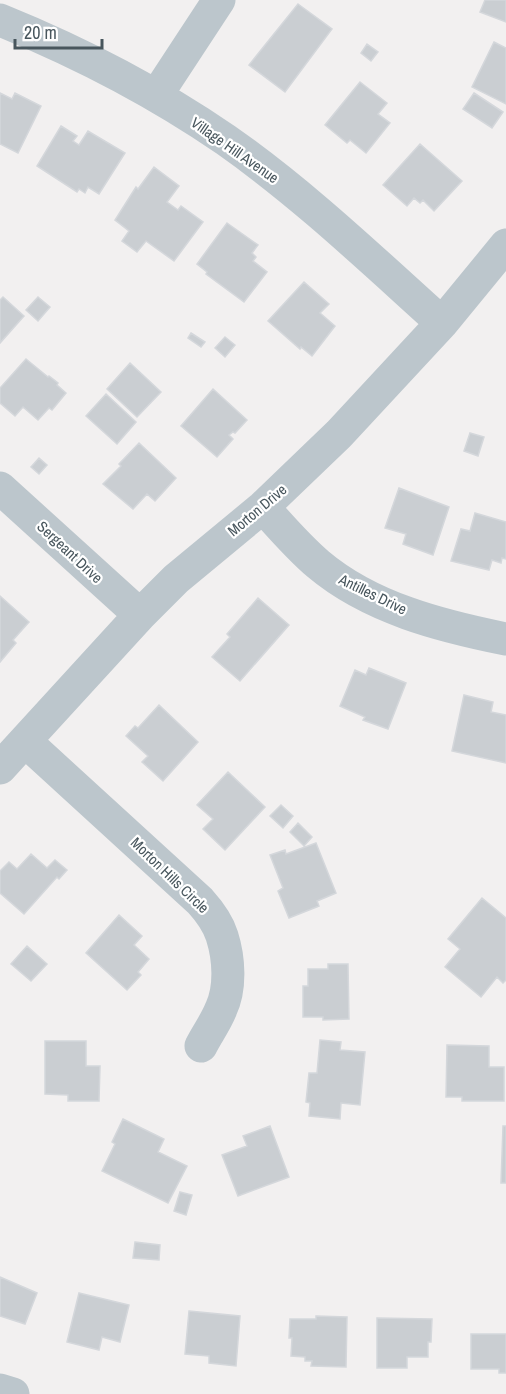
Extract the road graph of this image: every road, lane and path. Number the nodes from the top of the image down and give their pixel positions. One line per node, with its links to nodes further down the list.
1 (219, 0): 3 (street)
2 (0, 20): 3 (street, Village Hill Avenue)
3 (156, 96): 5 (street, Village Hill Avenue)
4 (506, 245): 5 (street, Morton Drive)
5 (442, 323): 7 (street, Morton Drive)
6 (0, 488): 8 (street, Sergeant Drive)
7 (263, 507): 8 (street, Morton Drive); 9 (street, Antilles Drive)
8 (140, 615): 10 (street, Morton Drive)
9 (506, 639)
10 (24, 741): 11 (street, Morton Drive); 12 (street, Morton Hills Circle)
11 (0, 768)
12 (201, 1046)
13 (0, 1390): 14 (street)
14 (13, 1394)

